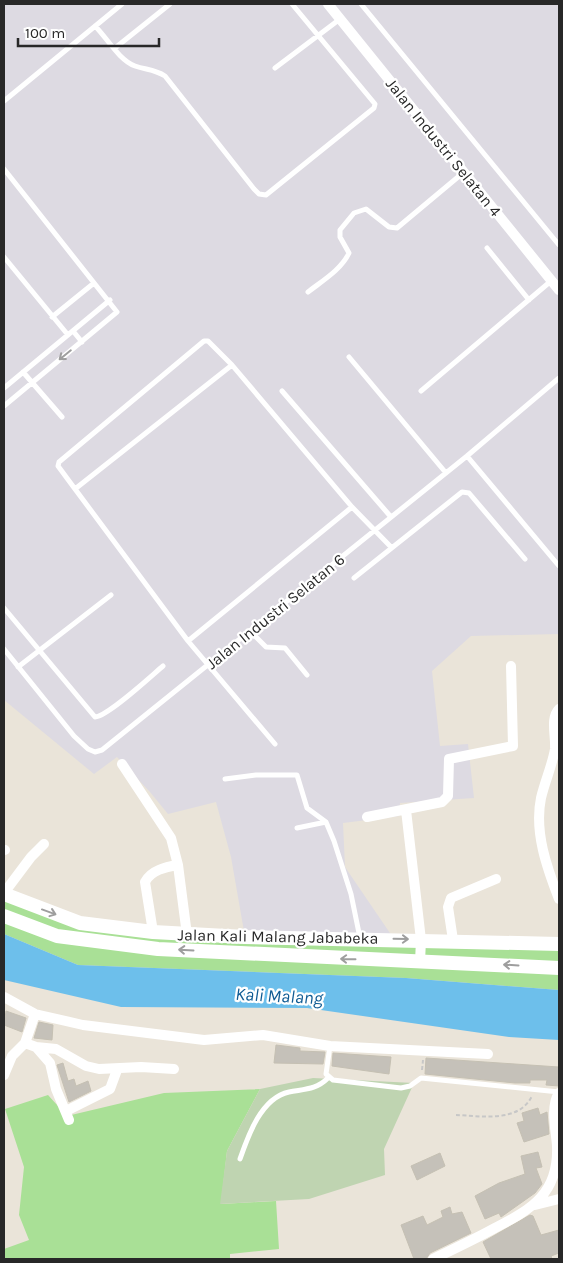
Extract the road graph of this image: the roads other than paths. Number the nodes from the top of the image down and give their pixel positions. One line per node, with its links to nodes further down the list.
1 (122, 4): 7 (lane)
2 (170, 4): 9 (lane)
3 (292, 4): 8 (lane)
4 (328, 4): 6 (street, Jalan Industri Selatan 4)
5 (361, 4): 14 (lane)
6 (340, 19): 8 (lane); 13 (street, Jalan Industri Selatan 4)
7 (96, 26): 9 (lane); 11 (lane)
8 (319, 35): 9 (lane); 10 (lane)
9 (115, 48)
10 (274, 68)
11 (4, 101)
12 (4, 169): 18 (lane)
13 (464, 172): 17 (street, Jalan Industri Selatan 4); 20 (lane)
14 (559, 245)
15 (487, 248): 22 (lane)
16 (4, 257): 23 (lane)
17 (552, 280): 19 (street, Jalan Industri Selatan 4); 22 (lane)
18 (94, 283): 21 (lane); 23 (lane)
19 (559, 290)
20 (308, 292)
21 (110, 300): 24 (lane); 26 (lane)
22 (529, 300): 34 (lane)
23 (52, 317): 25 (lane)
24 (73, 331): 25 (lane); 26 (lane)
25 (68, 336): 29 (lane)
26 (82, 342): 31 (lane, one-way to 31)
27 (349, 357): 38 (lane)
28 (232, 365): 39 (lane); 39 (lane); 40 (lane)
29 (23, 372): 31 (lane); 32 (lane)
30 (559, 378): 37 (lane, Jalan Industri Selatan 6)
31 (32, 382): 35 (lane); 36 (lane)
32 (4, 388)
33 (282, 391): 41 (lane)
34 (421, 391)
35 (4, 406)
36 (62, 417)
37 (467, 456): 38 (lane, Jalan Industri Selatan 6); 45 (lane)
38 (446, 473): 41 (lane, Jalan Industri Selatan 6)
39 (75, 489): 50 (lane)
40 (352, 507): 42 (lane); 50 (lane)
41 (392, 517): 42 (lane, Jalan Industri Selatan 6)
42 (375, 530): 43 (lane); 49 (lane, Jalan Industri Selatan 6)
43 (391, 547): 44 (lane); 46 (lane)
44 (525, 559)
45 (559, 566)
46 (354, 578)
47 (111, 595): 52 (lane)
48 (4, 608): 52 (lane)
49 (250, 631): 53 (lane, Jalan Industri Selatan 6); 57 (lane)
50 (188, 641): 53 (lane)
51 (4, 649): 56 (lane, Jalan Industri Selatan 6)
52 (40, 652): 54 (lane); 56 (lane)
53 (208, 665): 56 (lane, Jalan Industri Selatan 6); 59 (lane)
54 (163, 666)
55 (511, 666): 62 (street)
56 (18, 667)
57 (307, 675)
58 (559, 709): 70 (street)
59 (275, 744)
60 (122, 764): 67 (street)
61 (225, 779): 64 (lane)
62 (406, 810): 63 (street); 75 (street)
63 (367, 818)
64 (326, 822): 65 (lane); 74 (lane)
65 (297, 828)
66 (44, 844): 69 (street)
67 (178, 865): 72 (street); 73 (street)
68 (496, 879): 76 (street)
69 (4, 893): 72 (main road, Jalan Kali Malang Jababeka, one-way to 72)
70 (559, 899)
71 (4, 916): 78 (main road, Jalan Kali Malang Jababeka, one-way to 71)
72 (153, 932): 73 (main road, Jalan Kali Malang Jababeka)
73 (187, 935): 74 (main road, Jalan Kali Malang Jababeka)
74 (360, 938): 75 (main road, Jalan Kali Malang Jababeka, one-way to 75)
75 (421, 940): 76 (main road, Jalan Kali Malang Jababeka); 78 (street)
76 (453, 940): 77 (main road, Jalan Kali Malang Jababeka)
77 (559, 944)
78 (420, 962): 79 (main road, Jalan Kali Malang Jababeka, one-way to 78)
79 (559, 968)
80 (4, 997): 81 (street)
81 (35, 1014): 82 (street); 83 (street)
82 (25, 1043): 84 (street); 88 (street)
83 (330, 1046): 85 (street); 89 (lane)
84 (36, 1047): 86 (street); 86 (street)
85 (488, 1054)
86 (117, 1070): 87 (street)
87 (174, 1070)
88 (4, 1075)
89 (328, 1078): 90 (lane); 91 (lane)
90 (559, 1093): 93 (street)
91 (240, 1159)
92 (559, 1199): 93 (street)
93 (534, 1206): 94 (street)
94 (433, 1259)

